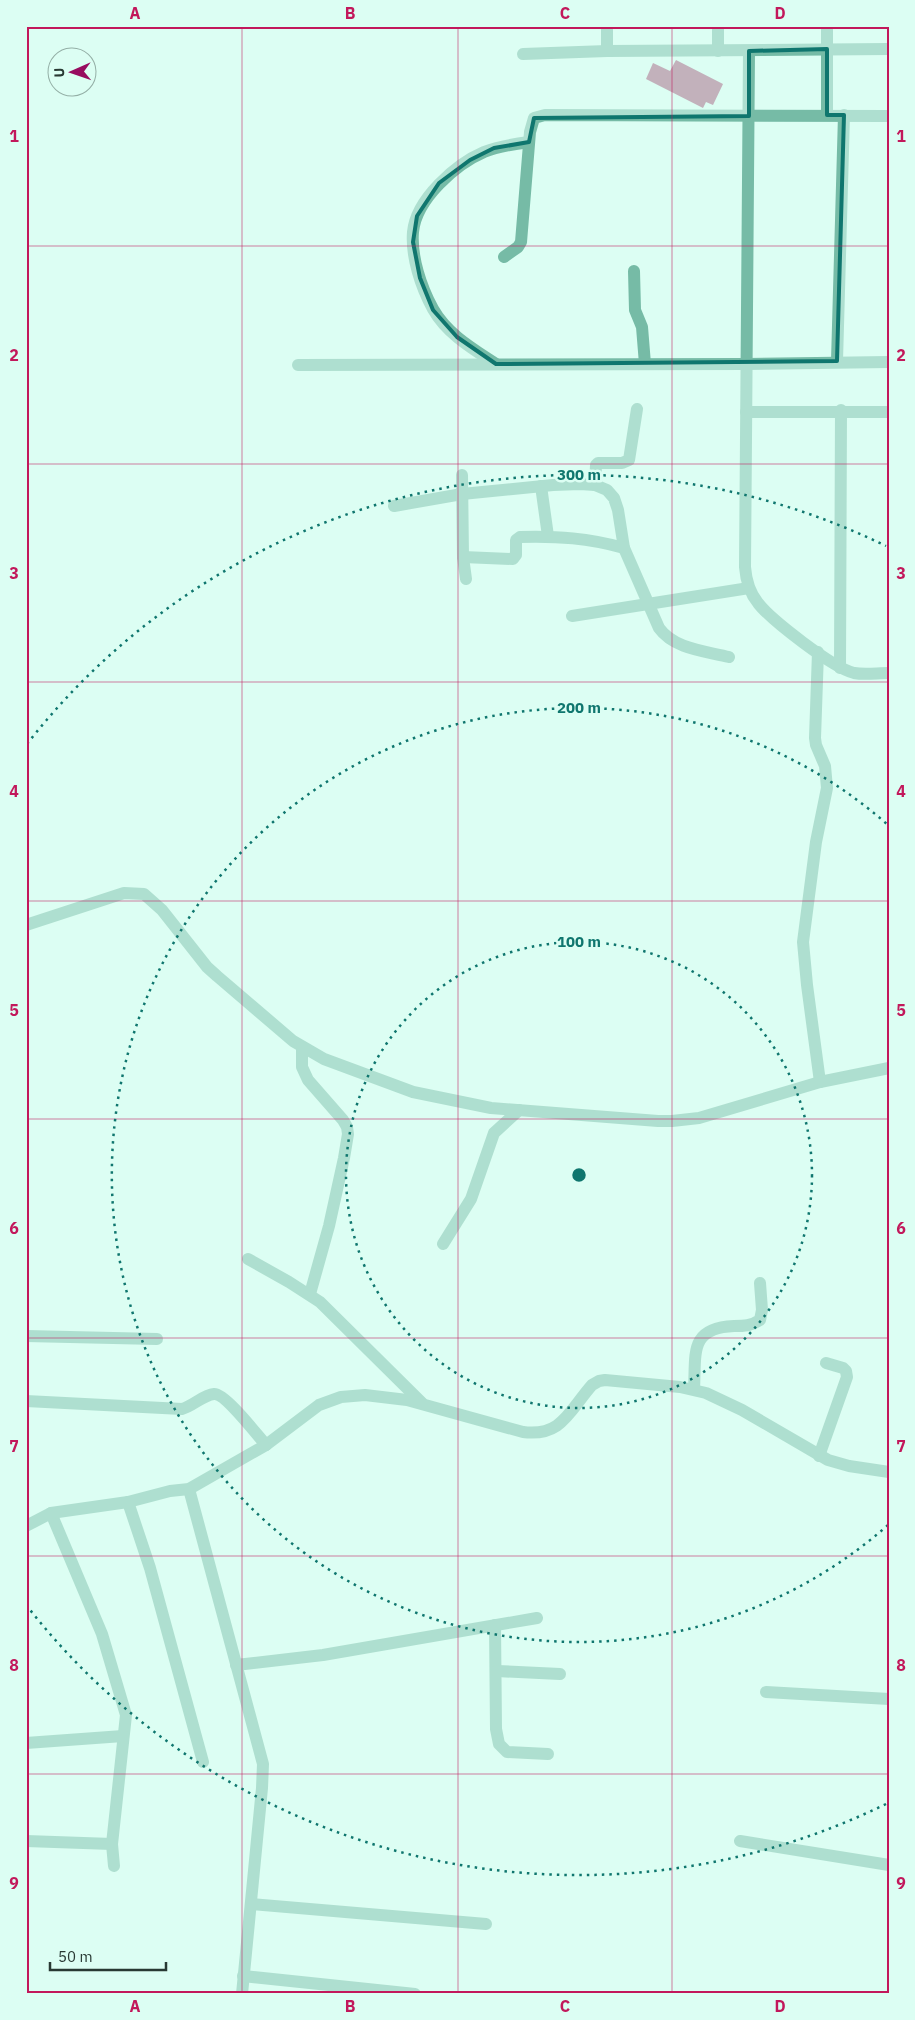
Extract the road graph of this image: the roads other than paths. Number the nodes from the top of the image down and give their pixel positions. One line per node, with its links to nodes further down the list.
1 (607, 26): 6 (street)
2 (718, 26): 7 (street)
3 (827, 26): 4 (street)
4 (827, 49): 5 (street); 8 (street); 10 (street)
5 (889, 50)
6 (607, 51): 7 (street); 9 (street)
7 (718, 51): 8 (street)
8 (749, 51): 12 (street)
9 (523, 54)
10 (827, 115): 11 (street); 12 (street)
11 (844, 115): 13 (street); 17 (street)
12 (748, 116): 14 (street); 21 (street)
13 (889, 116)
14 (529, 142): 15 (street); 19 (street)
15 (504, 257)
16 (634, 272): 20 (street)
17 (837, 361): 18 (street); 21 (street)
18 (889, 362)
19 (496, 364): 20 (street); 22 (street)
20 (645, 364): 21 (street)
21 (747, 364): 25 (street)
22 (298, 365)
23 (637, 409): 28 (street)
24 (841, 410): 25 (street); 26 (street); 41 (street)
25 (746, 412): 36 (street)
26 (889, 412)
27 (462, 475): 30 (street)
28 (595, 485): 29 (street); 33 (street)
29 (542, 486): 30 (street); 32 (street)
30 (462, 494): 31 (street); 34 (street)
31 (394, 506)
32 (548, 536): 33 (street); 34 (street)
33 (624, 548): 37 (street)
34 (463, 557): 35 (street)
35 (466, 579)
36 (749, 588): 37 (street); 39 (street)
37 (648, 603): 38 (street); 40 (street)
38 (572, 616)
39 (818, 652): 41 (street); 46 (street)
40 (729, 657)
41 (840, 668): 42 (street)
42 (889, 673)
43 (26, 925): 44 (street)
44 (302, 1048): 47 (street); 51 (street)
45 (889, 1068): 46 (street)
46 (820, 1082): 47 (street)
47 (519, 1110): 48 (street)
48 (443, 1244)
49 (248, 1259): 51 (street)
50 (760, 1283): 55 (street)
51 (310, 1294): 57 (street)
52 (26, 1336): 53 (street)
53 (157, 1340)
54 (826, 1363): 59 (street)
55 (694, 1389): 57 (street); 59 (street)
56 (26, 1401): 58 (street)
57 (422, 1403): 58 (street)
58 (266, 1446): 61 (street)
59 (819, 1456): 60 (street)
60 (889, 1472)
61 (189, 1489): 62 (street); 67 (street)
62 (128, 1502): 63 (street); 75 (street)
63 (52, 1513): 64 (street); 72 (street)
64 (26, 1526)
65 (537, 1618): 66 (street)
66 (495, 1625): 67 (street); 68 (street)
67 (236, 1665): 81 (street)
68 (497, 1671): 69 (street); 74 (street)
69 (560, 1674)
70 (766, 1692): 71 (street)
71 (889, 1699)
72 (123, 1736): 73 (street); 78 (street)
73 (26, 1742)
74 (548, 1754)
75 (204, 1762)
76 (740, 1841): 79 (street)
77 (26, 1842): 78 (street)
78 (112, 1844): 80 (street)
79 (889, 1865)
80 (114, 1866)
81 (251, 1904): 82 (street); 83 (street)
82 (486, 1924)
83 (244, 1976): 84 (street); 85 (street)
84 (242, 1994)
85 (415, 1994)

